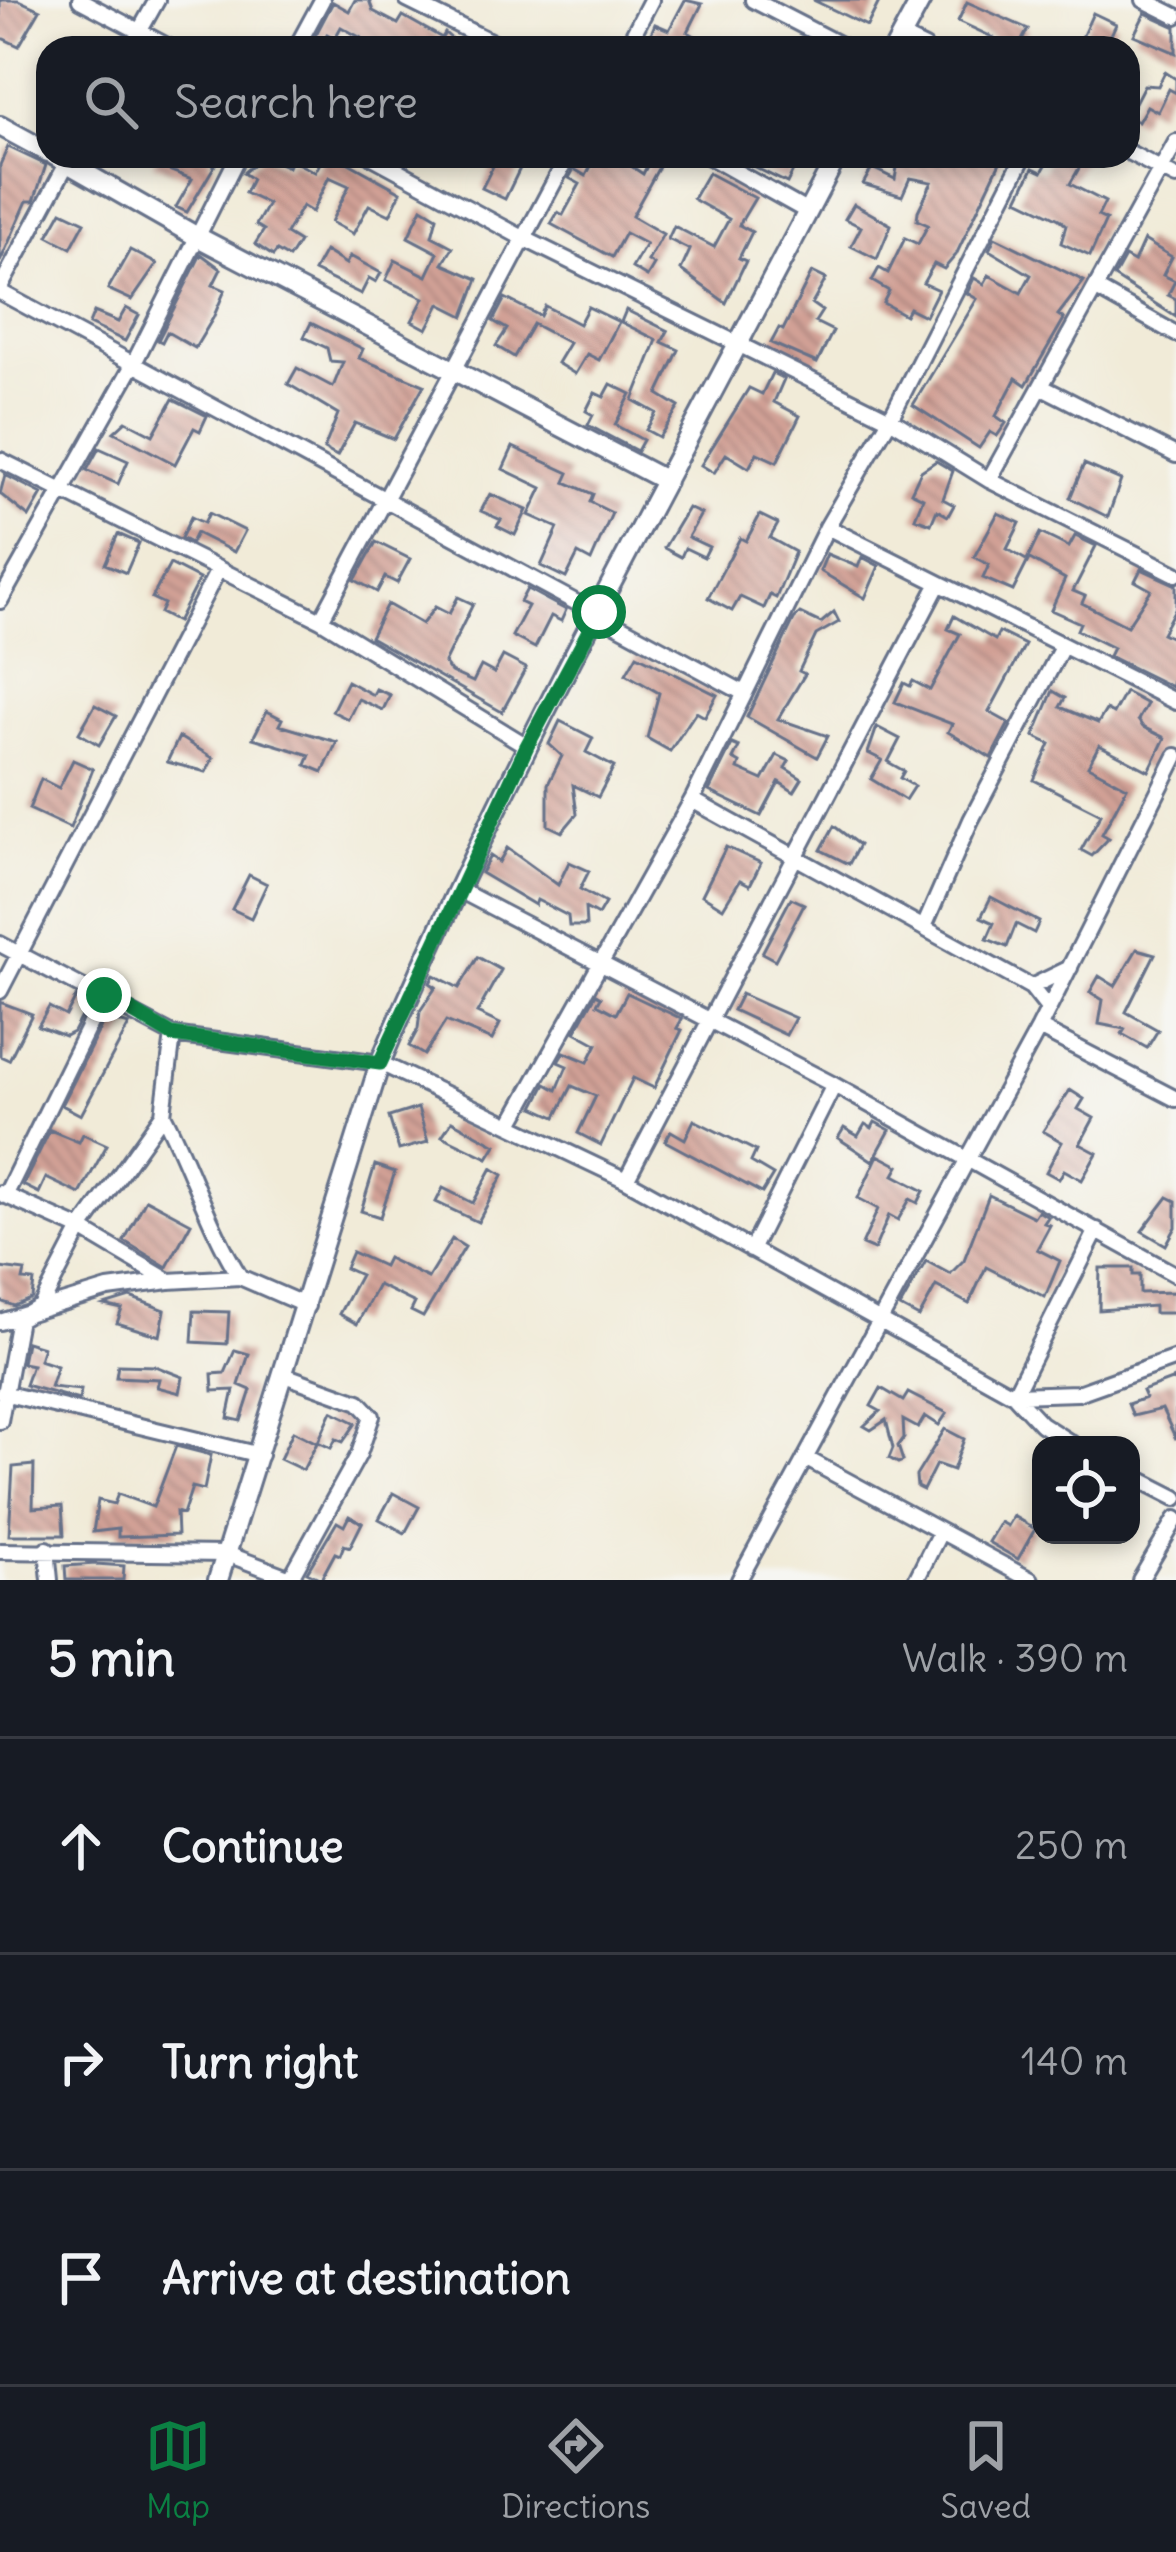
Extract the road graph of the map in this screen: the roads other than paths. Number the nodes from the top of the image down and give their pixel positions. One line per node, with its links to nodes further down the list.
1 (80, 0): 10 (street)
2 (157, 0): 10 (street)
3 (322, 0): 13 (street)
4 (407, 0): 14 (street)
5 (651, 0): 15 (street)
6 (753, 0): 16 (street)
7 (921, 0): 17 (main road)
8 (1144, 0): 9 (street)
9 (1176, 16)
10 (140, 31): 11 (street); 12 (street)
11 (137, 36)
12 (149, 36)
13 (302, 36)
14 (480, 36)
15 (632, 36)
16 (823, 36)
17 (902, 36)
18 (0, 126): 20 (main road)
19 (1176, 142): 30 (street)
20 (36, 145)
21 (1140, 158): 30 (street)
22 (55, 168): 35 (street)
23 (79, 168): 33 (main road)
24 (231, 168): 33 (street)
25 (393, 168): 34 (street)
26 (561, 168): 34 (street)
27 (729, 168): 32 (street)
28 (831, 168): 32 (main road)
29 (1018, 168): 42 (street)
30 (1160, 169): 31 (street); 36 (street)
31 (1176, 177)
32 (808, 212): 38 (main road)
33 (194, 235): 39 (street); 40 (main road)
34 (523, 238): 38 (street); 40 (street)
35 (0, 290): 39 (street)
36 (1099, 290): 37 (street); 41 (street)
37 (1176, 334)
38 (736, 340): 42 (street); 46 (main road)
39 (133, 365): 47 (street); 48 (street)
40 (452, 369): 46 (main road); 48 (street)
41 (1042, 387): 43 (street); 45 (street)
42 (890, 419): 45 (street); 49 (street)
43 (1176, 455)
44 (0, 460): 47 (street)
45 (988, 480): 51 (street)
46 (666, 481): 54 (main road)
47 (60, 493): 50 (street); 53 (street)
48 (387, 499): 54 (street); 55 (street)
49 (827, 527): 52 (street); 57 (street)
50 (218, 572): 55 (street); 66 (street)
51 (1176, 574)
52 (938, 585): 56 (street); 62 (street)
53 (0, 601)
54 (599, 612): 57 (street); 59 (main road)
55 (321, 620): 59 (street)
56 (1062, 647): 58 (street); 64 (street)
57 (744, 694): 61 (street)
58 (1176, 702)
59 (527, 746): 63 (main road)
60 (1176, 756): 68 (street)
61 (692, 800): 62 (street); 67 (street)
62 (798, 856): 64 (street); 73 (street)
63 (459, 890): 67 (street); 76 (main road)
64 (924, 927): 69 (street)
65 (0, 944): 66 (street)
66 (20, 954): 70 (street); 71 (street)
67 (602, 963): 73 (street); 80 (street)
68 (1071, 967): 69 (street); 72 (street)
69 (1031, 987): 72 (street)
70 (0, 991)
71 (104, 995): 75 (street); 83 (street)
72 (1046, 1006): 74 (street)
73 (712, 1022): 77 (street); 82 (street)
74 (1040, 1028): 78 (street); 81 (street)
75 (172, 1035): 76 (street); 79 (street)
76 (380, 1063): 80 (street); 90 (main road)
77 (834, 1084): 81 (street); 86 (street)
78 (1176, 1099)
79 (163, 1114): 84 (street); 88 (street)
80 (512, 1122): 82 (street)
81 (969, 1160): 85 (street); 93 (street)
82 (626, 1180): 86 (street)
83 (2, 1194): 84 (street)
84 (81, 1229): 89 (street); 91 (street)
85 (1097, 1230): 87 (street); 97 (street)
86 (751, 1250): 93 (street)
87 (1176, 1275)
88 (240, 1277): 89 (street); 90 (street)
89 (169, 1281): 91 (street)
90 (307, 1306): 95 (main road)
91 (19, 1319): 92 (street); 96 (street)
92 (0, 1322)
93 (878, 1324): 97 (street); 101 (street)
94 (1176, 1358): 97 (street)
95 (284, 1375): 100 (main road); 109 (street)
96 (3, 1393): 98 (street); 100 (street)
97 (1014, 1395): 99 (street)
98 (0, 1421)
99 (1060, 1436)
100 (260, 1455): 108 (main road)
101 (806, 1458): 105 (street); 112 (street)
102 (1140, 1480): 103 (street)
103 (1176, 1498)
104 (1176, 1519): 115 (street)
105 (940, 1532): 113 (street); 114 (street)
106 (47, 1549): 107 (street); 108 (street); 110 (street)
107 (0, 1550)
108 (227, 1554): 109 (street); 111 (main road)
109 (294, 1579)
110 (50, 1580)
111 (218, 1580)
112 (739, 1580)
113 (916, 1580)
114 (1030, 1580)
115 (1140, 1580)

